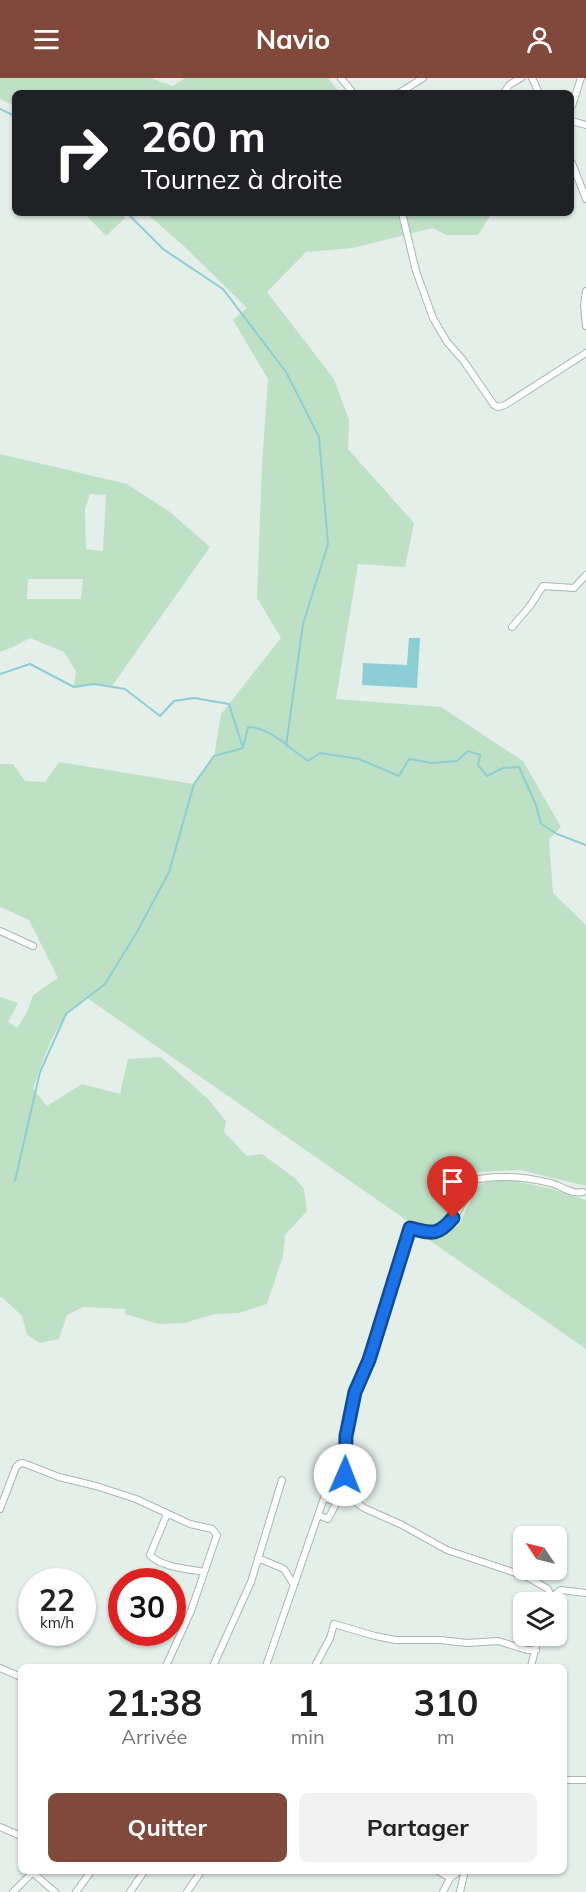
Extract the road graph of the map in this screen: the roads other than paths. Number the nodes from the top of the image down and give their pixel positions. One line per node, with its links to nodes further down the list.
1 (341, 78): 5 (street)
2 (423, 78): 6 (street)
3 (521, 78): 7 (street)
4 (581, 78): 8 (street)
5 (351, 90)
6 (404, 90)
7 (506, 90)
8 (574, 100)
9 (574, 168): 10 (street)
10 (586, 199)
11 (403, 216): 14 (street)
12 (586, 291): 13 (street)
13 (586, 326)
14 (586, 353)
15 (586, 575): 16 (street)
16 (512, 627)
17 (0, 931): 18 (street)
18 (33, 946)
19 (584, 1192): 21 (street)
20 (282, 1480): 26 (street)
21 (345, 1489): 22 (street); 29 (street)
22 (337, 1502): 25 (street); 25 (street)
23 (0, 1509): 24 (street)
24 (167, 1514): 27 (street); 27 (street)
25 (318, 1515): 28 (street)
26 (258, 1558): 28 (street); 35 (street)
27 (204, 1572): 34 (street)
28 (294, 1585): 36 (street)
29 (548, 1592)
30 (559, 1592): 31 (street)
31 (586, 1593)
32 (537, 1646): 33 (street)
33 (536, 1650): 37 (street); 38 (street)
34 (167, 1664)
35 (214, 1664)
36 (267, 1664)
37 (316, 1664)
38 (532, 1664)
39 (0, 1668): 40 (street)
40 (18, 1676)
41 (567, 1780): 42 (street)
42 (586, 1780)
43 (0, 1827): 44 (street)
44 (18, 1832)
45 (32, 1874): 54 (street)
46 (36, 1874): 55 (street)
47 (89, 1874): 56 (street)
48 (142, 1874): 57 (street)
49 (199, 1874): 58 (street)
50 (443, 1874): 53 (street)
51 (456, 1874): 53 (street)
52 (462, 1874): 60 (street)
53 (450, 1878): 59 (street)
54 (13, 1892)
55 (55, 1892)
56 (76, 1892)
57 (130, 1892)
58 (187, 1892)
59 (443, 1892)
60 (460, 1892)

